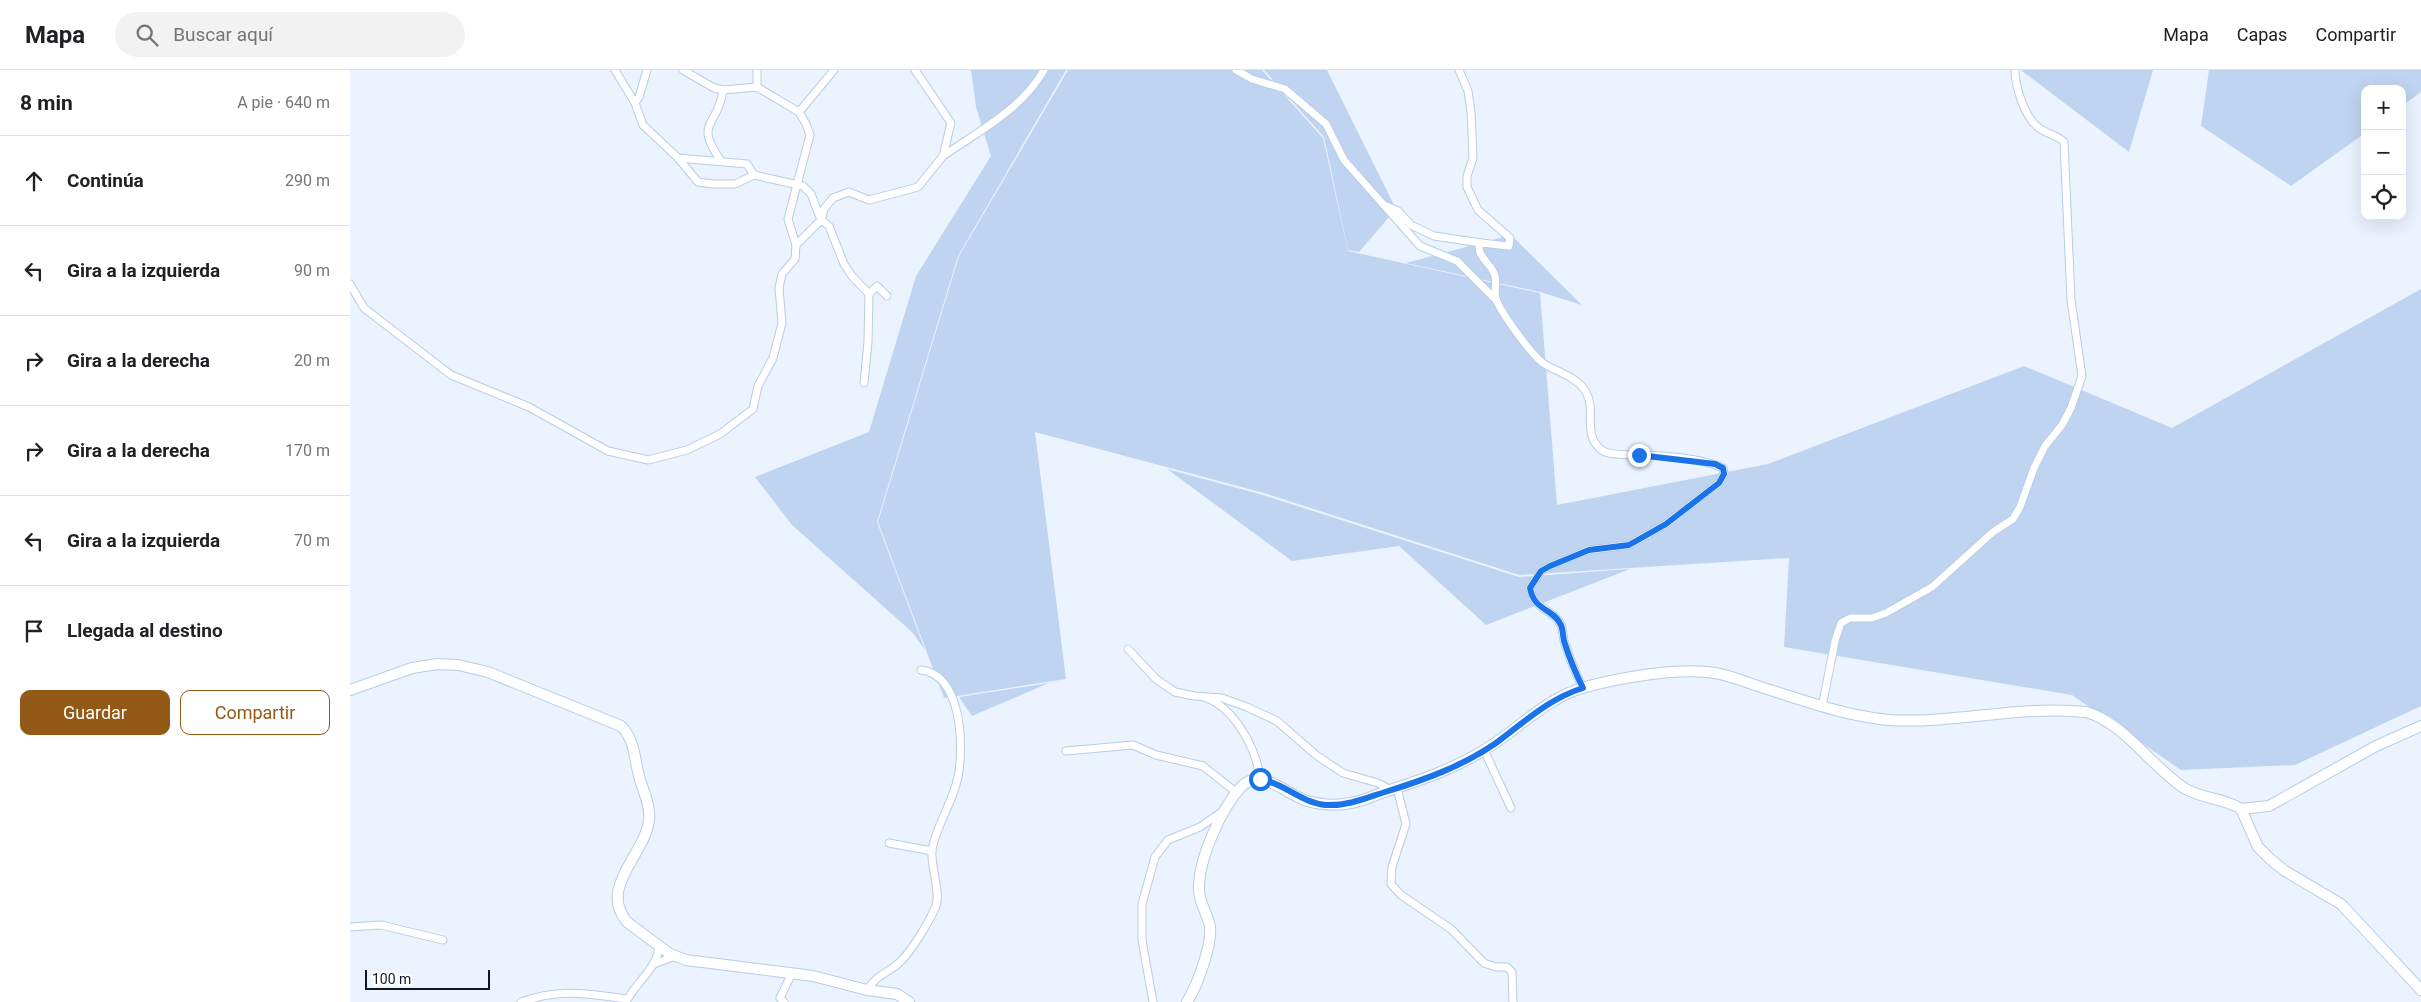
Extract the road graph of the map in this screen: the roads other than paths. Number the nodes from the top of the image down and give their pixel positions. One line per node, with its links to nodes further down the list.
1 (615, 70): 13 (street)
2 (647, 70): 13 (street)
3 (683, 70): 12 (street)
4 (757, 70): 11 (street)
5 (834, 70): 14 (street)
6 (915, 70): 15 (street)
7 (1044, 70): 15 (street)
8 (1236, 70): 20 (street)
9 (1459, 70): 22 (street)
10 (2015, 70): 34 (street)
11 (757, 87): 12 (street); 14 (street)
12 (723, 90): 17 (street)
13 (635, 103): 16 (street)
14 (799, 112): 19 (street)
15 (942, 156): 21 (street)
16 (678, 158): 17 (street); 18 (street)
17 (722, 161): 18 (street)
18 (754, 175): 19 (street)
19 (796, 183): 21 (street); 23 (street)
20 (1382, 204): 22 (street); 27 (street)
21 (821, 220): 23 (street); 25 (street)
22 (1481, 243): 27 (street)
23 (796, 245): 24 (street)
24 (350, 284)
25 (869, 294): 26 (street); 28 (street)
26 (887, 296)
27 (1497, 302): 31 (street)
28 (864, 383)
29 (1128, 649): 33 (street)
30 (921, 670): 45 (street)
31 (1583, 688): 34 (street); 36 (street)
32 (350, 690): 48 (street)
33 (1200, 696): 38 (street); 39 (street)
34 (1822, 707): 43 (street)
35 (2421, 726): 43 (street)
36 (1484, 750): 39 (street); 42 (street)
37 (1066, 751): 40 (street)
38 (1260, 779): 39 (street); 40 (street)
39 (1394, 789): 60 (street)
40 (1237, 793): 41 (street)
41 (1228, 808): 58 (street); 59 (street)
42 (1511, 808)
43 (2241, 809): 53 (street)
44 (889, 843): 45 (street)
45 (932, 851): 52 (street)
46 (350, 927): 47 (street)
47 (444, 940)
48 (659, 946): 49 (street); 50 (street)
49 (675, 956): 50 (street); 51 (street)
50 (654, 964): 54 (street)
51 (792, 972): 52 (street); 56 (street)
52 (867, 990): 57 (street)
53 (2421, 990)
54 (626, 1001): 55 (street)
55 (521, 1002)
56 (784, 1002)
57 (909, 1002)
58 (1153, 1002)
59 (1187, 1002)
60 (1513, 1002)

